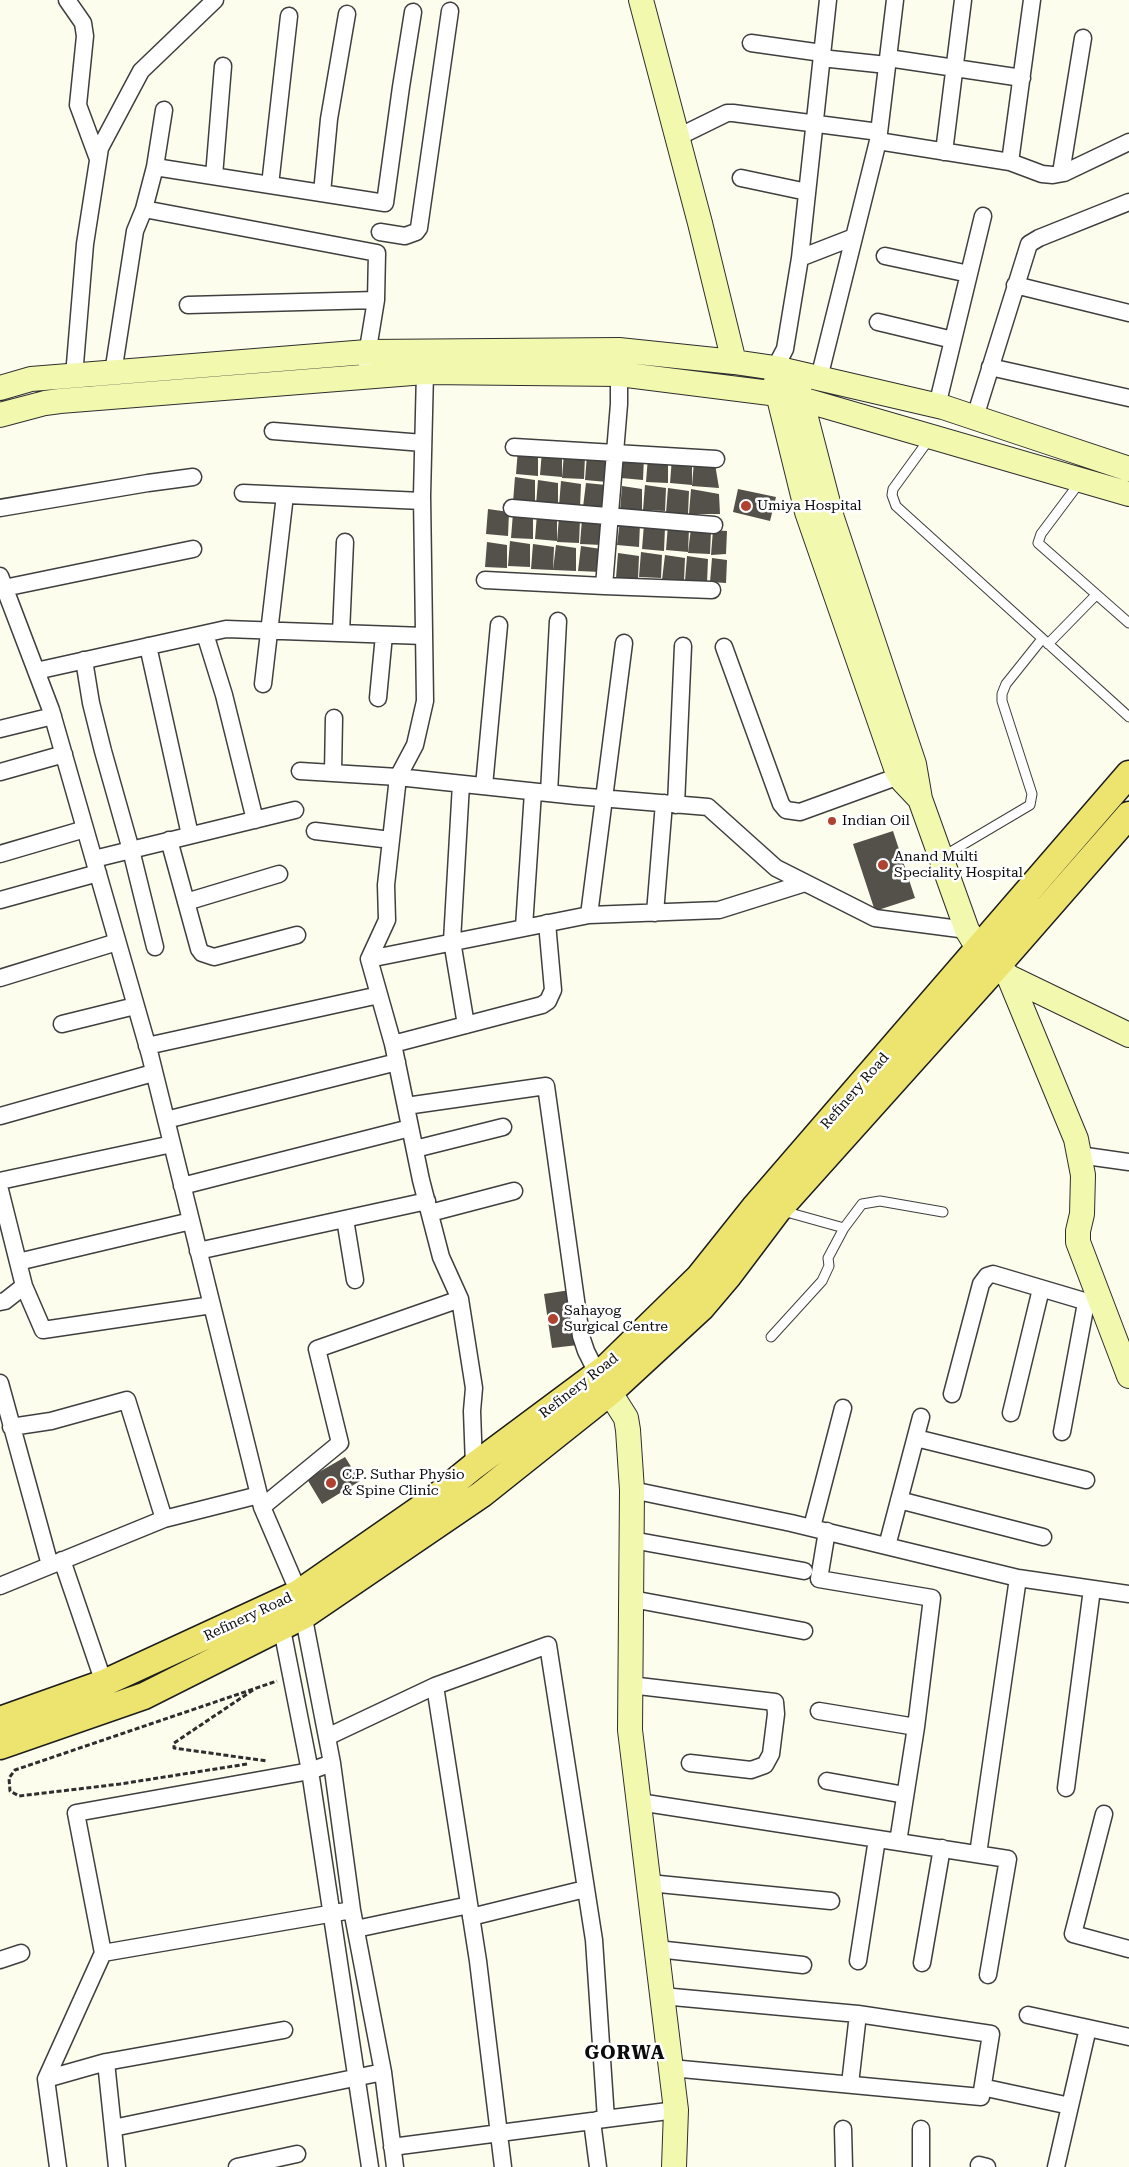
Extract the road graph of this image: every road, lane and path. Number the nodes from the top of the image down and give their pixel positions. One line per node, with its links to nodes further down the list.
1 (67, 0): 25 (street)
2 (215, 0): 25 (street)
3 (641, 0): 21 (street)
4 (828, 0): 14 (street)
5 (894, 0): 15 (street)
6 (963, 0): 17 (street)
7 (1032, 0): 18 (street)
8 (450, 11): 38 (street)
9 (413, 12): 35 (street)
10 (347, 14): 33 (street)
11 (288, 16): 31 (street)
12 (1083, 38): 28 (street)
13 (751, 43): 14 (street)
14 (822, 56): 15 (street); 20 (street)
15 (887, 61): 17 (street); 22 (street)
16 (223, 66): 29 (street)
17 (954, 68): 18 (street); 24 (street)
18 (1022, 78): 26 (street)
19 (164, 110): 27 (street)
20 (814, 122): 21 (street); 22 (street); 32 (street)
21 (678, 136): 54 (street)
22 (878, 137): 24 (street); 39 (street)
23 (1129, 142): 28 (street)
24 (944, 152): 26 (street)
25 (98, 158): 61 (street)
26 (1010, 162): 28 (street)
27 (155, 167): 29 (street); 36 (street)
28 (1061, 173)
29 (214, 176): 31 (street)
30 (741, 178): 32 (street)
31 (270, 185): 33 (street)
32 (807, 192): 42 (street)
33 (322, 194): 35 (street)
34 (1129, 202): 44 (street)
35 (385, 204): 38 (street)
36 (144, 209): 40 (street); 58 (street)
37 (983, 216): 43 (street)
38 (380, 232): 40 (street)
39 (854, 237): 42 (street); 63 (street)
40 (377, 253): 45 (street)
41 (886, 256): 43 (street)
42 (800, 258): 55 (street)
43 (969, 274): 51 (street)
44 (1015, 285): 48 (street); 56 (street)
45 (376, 300): 47 (street); 53 (street)
46 (1129, 302): 48 (street)
47 (188, 305)
48 (1111, 310): 49 (street)
49 (1129, 313)
50 (878, 322): 51 (street)
51 (953, 340): 69 (street)
52 (619, 350): 53 (street); 54 (street); 60 (street)
53 (367, 352): 57 (street); 62 (street)
54 (734, 362): 55 (street)
55 (785, 364): 63 (street); 66 (street); 68 (street)
56 (990, 367): 67 (street); 71 (street)
57 (160, 369): 58 (street); 65 (street)
58 (112, 372): 61 (street)
59 (425, 372): 60 (street); 62 (street); 74 (street)
60 (619, 374): 66 (street); 76 (street)
61 (74, 376): 64 (street)
62 (364, 377): 65 (street)
63 (819, 378): 69 (street)
64 (0, 388)
65 (161, 393): 70 (street)
66 (778, 394): 68 (street); 122 (street)
67 (1129, 398)
68 (801, 399): 73 (street); 128 (street)
69 (937, 406): 71 (street)
70 (0, 415)
71 (975, 418): 78 (street)
72 (273, 431): 74 (street)
73 (932, 436): 80 (street); 104 (lane)
74 (423, 443): 84 (street)
75 (514, 447): 76 (street)
76 (615, 452): 77 (street); 87 (street)
77 (716, 459)
78 (1129, 468)
79 (192, 477): 85 (street)
80 (1082, 480): 82 (street); 95 (lane)
81 (243, 493): 83 (street)
82 (1129, 494)
83 (284, 495): 84 (street); 99 (street)
84 (422, 501): 103 (street)
85 (0, 508)
86 (512, 508): 87 (street)
87 (610, 518): 88 (street); 93 (street)
88 (714, 524)
89 (345, 542): 100 (street)
90 (193, 549): 92 (street)
91 (485, 580): 93 (street)
92 (2, 582): 110 (street)
93 (604, 586): 94 (street)
94 (712, 590)
95 (1096, 595): 96 (lane); 104 (lane)
96 (1128, 619)
97 (558, 621): 126 (street)
98 (499, 625): 125 (street)
99 (268, 631): 100 (street); 101 (street); 111 (street)
100 (341, 633): 102 (street)
101 (205, 634): 106 (street); 132 (street)
102 (384, 634): 103 (street); 112 (street)
103 (424, 636): 123 (street)
104 (1045, 641): 114 (lane); 140 (lane)
105 (624, 643): 127 (street)
106 (148, 646): 109 (street); 135 (street)
107 (683, 646): 129 (street)
108 (724, 647): 122 (street)
109 (84, 660): 110 (street); 138 (street)
110 (36, 671): 113 (street)
111 (263, 684)
112 (378, 698)
113 (53, 716): 116 (street); 117 (street)
114 (1129, 717)
115 (334, 718): 120 (street)
116 (0, 729)
117 (64, 754): 119 (street); 133 (street)
118 (300, 771): 120 (street)
119 (0, 772)
120 (333, 773): 123 (street)
121 (1129, 774): 151 (main road, Refinery Road)
122 (899, 776): 128 (street)
123 (398, 777): 124 (street); 137 (street)
124 (461, 784): 125 (street); 152 (street)
125 (484, 786): 126 (street)
126 (541, 792): 127 (street); 149 (street)
127 (605, 799): 129 (street); 147 (street)
128 (920, 799): 140 (street)
129 (670, 804): 143 (street); 146 (street)
130 (294, 810): 132 (street)
131 (1129, 815): 156 (main road, Refinery Road)
132 (255, 820): 135 (street)
133 (85, 829): 139 (street); 141 (street)
134 (315, 831): 137 (street)
135 (190, 835): 136 (street)
136 (169, 840): 138 (street); 145 (street)
137 (391, 840): 155 (street)
138 (131, 850): 141 (street); 154 (street)
139 (0, 854)
140 (942, 857): 151 (street)
141 (96, 866): 144 (street); 153 (street)
142 (279, 874): 145 (street)
143 (805, 883): 146 (street); 151 (street)
144 (0, 900)
145 (186, 902): 150 (street)
146 (655, 913): 147 (street)
147 (589, 915): 148 (street)
148 (547, 923): 149 (street); 161 (street)
149 (524, 927): 152 (street)
150 (297, 936)
151 (972, 939): 156 (street); 200 (main road, Refinery Road)
152 (452, 941): 155 (street); 161 (street)
153 (118, 942): 157 (street); 159 (street)
154 (155, 947)
155 (369, 959): 158 (street)
156 (1003, 971): 162 (street); 174 (street); 181 (main road, Refinery Road)
157 (0, 978)
158 (379, 995): 163 (street); 164 (street)
159 (135, 1006): 160 (street); 164 (street)
160 (62, 1024)
161 (466, 1025): 163 (street)
162 (1129, 1035)
163 (393, 1044): 165 (street)
164 (147, 1046): 166 (street)
165 (397, 1062): 167 (street); 169 (street)
166 (153, 1073): 168 (street); 169 (street)
167 (406, 1106): 170 (street); 200 (street)
168 (0, 1116)
169 (166, 1120): 172 (street)
170 (410, 1128): 173 (street); 177 (street)
171 (503, 1128): 173 (street)
172 (172, 1144): 176 (street); 177 (street)
173 (415, 1149): 180 (street)
174 (1080, 1155): 175 (street); 183 (street)
175 (1129, 1162)
176 (0, 1181)
177 (182, 1186): 185 (street)
178 (0, 1190): 188 (street)
179 (514, 1191): 180 (street)
180 (428, 1207): 184 (street); 192 (street)
181 (778, 1210): 186 (lane); 200 (main road, Refinery Road)
182 (943, 1212): 186 (lane)
183 (1082, 1214): 194 (street); 196 (street)
184 (345, 1218): 187 (street); 189 (street)
185 (191, 1221): 187 (street); 188 (street)
186 (844, 1228): 197 (lane)
187 (198, 1251): 195 (street)
188 (18, 1262): 190 (street)
189 (355, 1280)
190 (24, 1286): 193 (street); 195 (street)
191 (1040, 1289): 194 (street); 201 (street); 203 (street)
192 (460, 1299): 208 (street); 213 (street)
193 (0, 1302)
194 (1094, 1304): 198 (street); 206 (street)
195 (212, 1305): 213 (street)
196 (1129, 1332)
197 (771, 1337)
198 (1129, 1376)
199 (0, 1383): 205 (street)
200 (603, 1383): 208 (main road, Refinery Road); 210 (street); 211 (main road, Refinery Road)
201 (952, 1394)
202 (843, 1408): 215 (street)
203 (1011, 1413)
204 (921, 1417): 207 (street)
205 (11, 1427): 214 (street); 219 (street)
206 (1062, 1432)
207 (916, 1438): 209 (street); 212 (street)
208 (474, 1466): 211 (street); 226 (main road, Refinery Road)
209 (1086, 1480)
210 (632, 1490): 215 (street); 217 (street)
211 (485, 1491): 226 (main road, Refinery Road)
212 (899, 1500): 216 (street); 218 (street)
213 (260, 1501): 214 (street); 226 (street)
214 (164, 1519): 219 (street)
215 (819, 1529): 218 (street); 235 (street)
216 (1043, 1537)
217 (632, 1540): 220 (street); 225 (street)
218 (887, 1546): 221 (street)
219 (56, 1562): 222 (street); 229 (street)
220 (804, 1571)
221 (1018, 1578): 223 (street); 251 (street)
222 (0, 1586)
223 (1092, 1589): 224 (street); 244 (street)
224 (1129, 1594)
225 (632, 1599): 227 (street); 230 (street)
226 (290, 1610): 228 (street); 229 (main road, Refinery Road); 236 (street); 237 (main road, Refinery Road)
227 (804, 1631)
228 (290, 1676): 232 (path); 238 (street)
229 (104, 1683): 234 (main road, Refinery Road)
230 (630, 1685): 240 (street); 246 (street)
231 (436, 1686): 236 (street); 253 (street); 256 (street)
232 (257, 1688): 239 (path); 239 (path)
233 (819, 1711): 235 (street)
234 (0, 1720)
235 (916, 1727): 245 (street)
236 (327, 1737): 241 (street)
237 (0, 1746)
238 (306, 1754): 239 (path); 242 (street)
239 (267, 1761)
240 (690, 1763)
241 (332, 1764): 242 (street); 255 (street)
242 (310, 1771): 257 (street); 262 (street)
243 (827, 1781): 245 (street)
244 (1066, 1788)
245 (905, 1795): 249 (street)
246 (639, 1802): 248 (street); 252 (street)
247 (1104, 1814): 260 (street)
248 (877, 1838): 249 (street); 264 (street)
249 (898, 1842): 250 (street)
250 (942, 1848): 251 (street); 265 (street)
251 (978, 1854): 267 (street)
252 (649, 1883): 254 (street); 259 (street)
253 (585, 1889): 256 (street); 283 (street)
254 (831, 1901)
255 (352, 1910): 257 (street); 258 (street)
256 (470, 1911): 258 (street); 287 (street)
257 (331, 1914): 262 (street); 277 (street)
258 (356, 1929): 276 (street)
259 (657, 1949): 266 (street); 268 (street)
260 (1129, 1949)
261 (21, 1953): 263 (street)
262 (103, 1953): 278 (street)
263 (0, 1960)
264 (858, 1961)
265 (922, 1963)
266 (803, 1966)
267 (988, 1975)
268 (662, 1996): 269 (street); 275 (street)
269 (858, 2014): 279 (street); 279 (street)
270 (1028, 2015): 271 (street)
271 (1088, 2028): 273 (street); 281 (street)
272 (284, 2030): 274 (street)
273 (1129, 2038)
274 (106, 2062): 278 (street); 284 (street)
275 (671, 2068): 279 (street); 282 (street)
276 (383, 2072): 277 (street); 288 (street)
277 (357, 2077): 284 (street); 293 (street)
278 (46, 2079): 290 (street)
279 (850, 2084)
280 (991, 2089): 281 (street)
281 (1070, 2106): 300 (street)
282 (676, 2110): 283 (street); 297 (street)
283 (599, 2120): 287 (street); 296 (street)
284 (113, 2128): 291 (street)
285 (843, 2129): 298 (street)
286 (921, 2129): 299 (street)
287 (498, 2132): 288 (street); 295 (street)
288 (392, 2147): 294 (street)
289 (297, 2154): 292 (street)
290 (58, 2167)
291 (117, 2167)
292 (237, 2167)
293 (370, 2167)
294 (395, 2167)
295 (503, 2167)
296 (598, 2167)
297 (674, 2167)
298 (844, 2167)
299 (922, 2167)
300 (1056, 2167)

